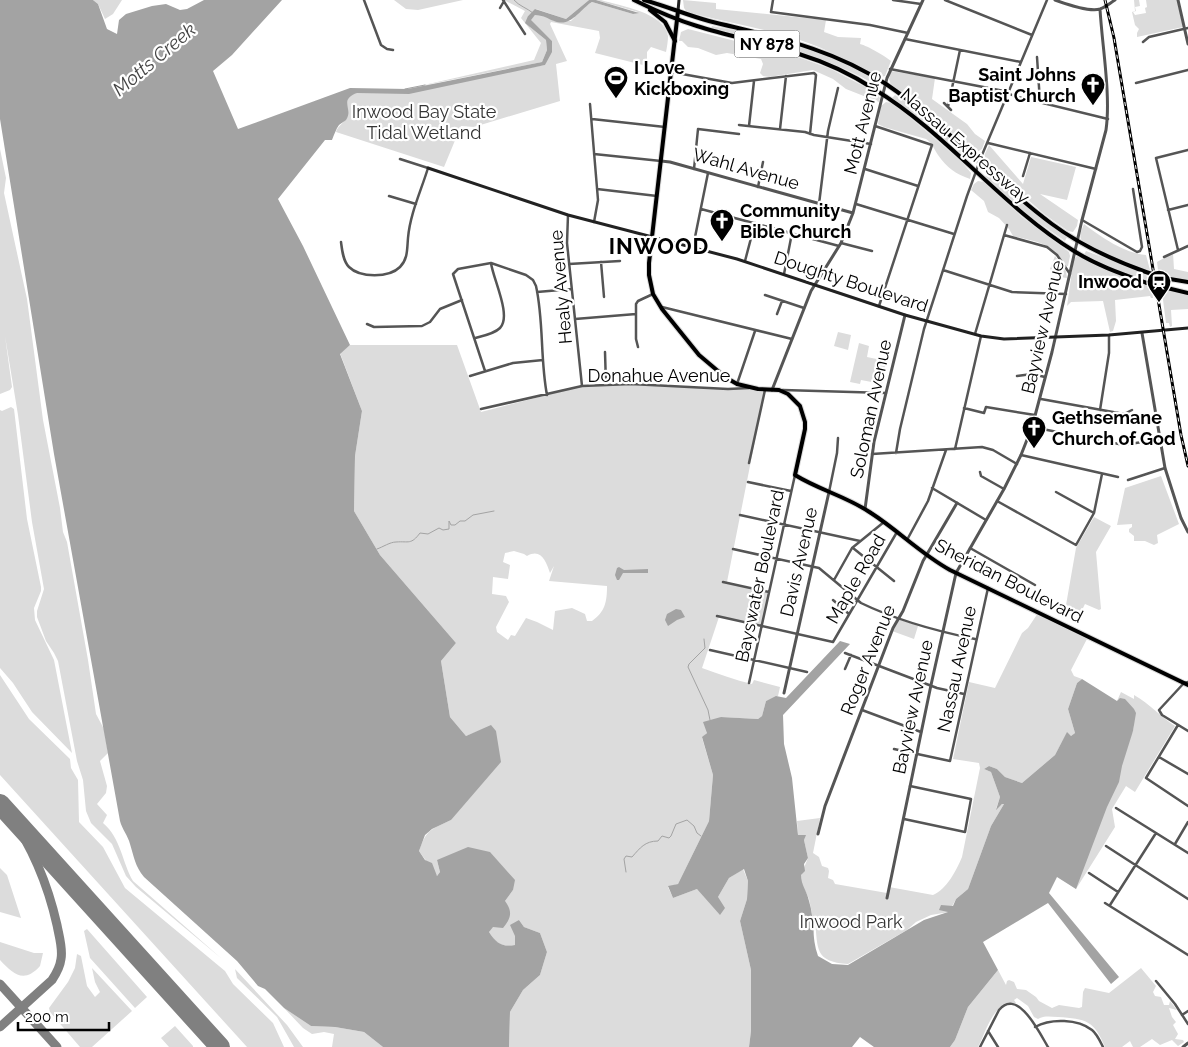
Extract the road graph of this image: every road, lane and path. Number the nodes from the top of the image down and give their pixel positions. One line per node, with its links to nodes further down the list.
1 (364, 0): 27 (street)
2 (503, 0): 15 (street); 21 (street)
3 (634, 0): 14 (main road, Nassau Expressway)
4 (644, 0): 17 (main road, Nassau Expressway)
5 (679, 0): 17 (main road)
6 (773, 0): 20 (street)
7 (893, 0): 13 (street)
8 (945, 0): 22 (street)
9 (1047, 0): 22 (street)
10 (1056, 0): 16 (street)
11 (1115, 0): 16 (street)
12 (1178, 0): 19 (street)
13 (922, 2): 20 (street, Mott Avenue)
14 (646, 6): 18 (main road, Nassau Expressway); 24 (main road)
15 (500, 8)
16 (1100, 9): 48 (street, Bayview Avenue)
17 (678, 11): 18 (main road); 38 (main road, Nassau Expressway / NY 878)
18 (677, 18): 24 (main road); 40 (main road, Nassau Expressway / NY 878)
19 (1186, 28): 25 (street); 26 (street)
20 (908, 33): 23 (street, Mott Avenue)
21 (525, 34)
22 (1032, 35): 30 (street)
23 (905, 39): 28 (street); 31 (street, Mott Avenue)
24 (675, 41): 33 (main road)
25 (1143, 42)
26 (1188, 44)
27 (393, 50)
28 (960, 50): 30 (street); 36 (street)
29 (1037, 57): 42 (street)
30 (1021, 62): 41 (street)
31 (890, 69): 36 (street); 38 (street, Mott Avenue)
32 (1188, 70): 37 (street)
33 (671, 72): 35 (street); 52 (main road)
34 (786, 76): 35 (street); 53 (street); 55 (street)
35 (754, 81): 50 (street)
36 (953, 81): 41 (street); 45 (street)
37 (1136, 83)
38 (885, 84): 40 (street, Mott Avenue); 64 (main road, Nassau Expressway / NY 878)
39 (838, 88): 56 (street)
40 (883, 94): 51 (street, Mott Avenue); 70 (main road, Nassau Expressway / NY 878)
41 (1008, 94): 42 (street); 57 (street)
42 (1040, 102): 48 (street)
43 (944, 103): 45 (street)
44 (590, 104): 47 (street)
45 (948, 107): 46 (street)
46 (951, 110)
47 (591, 119): 52 (street); 61 (street)
48 (1108, 119): 69 (street, Bayview Avenue)
49 (739, 125): 50 (street)
50 (749, 126): 53 (street)
51 (875, 126): 58 (street, Mott Avenue); 73 (street)
52 (665, 127): 63 (main road)
53 (780, 130): 55 (street)
54 (739, 134): 67 (street)
55 (810, 134): 56 (street)
56 (828, 138): 58 (street); 80 (street)
57 (987, 143): 60 (street); 64 (street)
58 (872, 144): 68 (street, Mott Avenue)
59 (1188, 150): 84 (street)
60 (1030, 153): 69 (street); 72 (street)
61 (594, 154): 63 (street); 75 (street)
62 (400, 159): 66 (street, Doughty Boulevard)
63 (661, 161): 67 (street, Wahl Avenue); 78 (main road)
64 (980, 161): 70 (street); 96 (main road, Nassau Expressway / NY 878)
65 (763, 162): 74 (street)
66 (428, 168): 79 (street); 86 (main road, Doughty Boulevard)
67 (694, 169): 71 (street, Wahl Avenue)
68 (865, 169): 73 (street); 81 (street, Mott Avenue)
69 (1096, 169): 88 (street, Bayview Avenue)
70 (976, 171): 93 (street); 103 (main road, Nassau Expressway / NY 878)
71 (708, 173): 74 (street, Wahl Avenue); 83 (street)
72 (1023, 176)
73 (918, 186): 87 (street)
74 (758, 187): 80 (street, Wahl Avenue)
75 (597, 189): 78 (street); 89 (street)
76 (1133, 189): 88 (street)
77 (389, 196): 79 (street)
78 (657, 196): 95 (main road)
79 (416, 204): 97 (street)
80 (819, 204): 85 (street, Wahl Avenue)
81 (856, 204): 85 (street, Mott Avenue); 87 (street)
82 (1188, 205): 84 (street)
83 (701, 209): 90 (street); 100 (street)
84 (1168, 210): 101 (street)
85 (853, 213): 98 (street, Mott Avenue)
86 (568, 215): 89 (main road, Doughty Boulevard); 109 (street, Healy Avenue)
87 (908, 219): 93 (street); 125 (street)
88 (1082, 220): 96 (street, Bayview Avenue)
89 (594, 222): 95 (main road, Doughty Boulevard)
90 (756, 223): 92 (street); 106 (street)
91 (1008, 225): 94 (street)
92 (792, 233): 98 (street); 111 (street)
93 (954, 234): 110 (street)
94 (1004, 235): 112 (street); 115 (street)
95 (652, 237): 100 (main road, Doughty Boulevard); 119 (main road)
96 (1076, 241): 103 (street, Bayview Avenue); 113 (main road, Nassau Expressway / NY 878, bridge)
97 (341, 242)
98 (840, 245): 102 (street); 114 (street, Mott Avenue)
99 (1188, 246): 101 (street)
100 (693, 248): 106 (main road, Doughty Boulevard)
101 (1178, 250): 104 (street)
102 (872, 251)
103 (1074, 252): 112 (street, Bayview Avenue); 118 (main road, Nassau Expressway / NY 878, bridge)
104 (1164, 258)
105 (620, 261): 107 (street)
106 (745, 261): 111 (main road, Doughty Boulevard)
107 (601, 262): 109 (street); 122 (street)
108 (491, 263): 117 (street); 123 (street); 141 (street)
109 (569, 264): 116 (street, Healy Avenue)
110 (943, 270): 115 (street); 132 (street)
111 (784, 274): 114 (main road, Doughty Boulevard)
112 (1070, 274): 120 (street, Bayview Avenue)
113 (1188, 282)
114 (814, 284): 125 (main road, Doughty Boulevard); 127 (street, Mott Avenue)
115 (989, 285): 120 (street); 137 (street)
116 (572, 289): 117 (street); 131 (street, Healy Avenue)
117 (538, 292): 145 (street)
118 (1188, 293)
119 (653, 294): 126 (main road); 128 (street)
120 (1066, 294): 140 (street, Bayview Avenue)
121 (765, 295): 124 (street)
122 (604, 297)
123 (462, 300): 133 (street); 141 (street)
124 (782, 301): 127 (street); 129 (street)
125 (879, 306): 130 (main road, Doughty Boulevard)
126 (661, 307): 135 (street); 150 (main road)
127 (804, 308): 142 (street, Mott Avenue)
128 (636, 314): 131 (street); 143 (street)
129 (777, 314)
130 (905, 315): 132 (main road, Doughty Boulevard); 157 (street, Soloman Avenue)
131 (575, 319): 152 (street, Healy Avenue)
132 (926, 321): 137 (main road, Doughty Boulevard); 170 (street)
133 (367, 324)
134 (1188, 328): 136 (main road, Doughty Boulevard)
135 (755, 330): 142 (street); 150 (street)
136 (1142, 333): 138 (main road, Doughty Boulevard); 167 (street)
137 (975, 334): 139 (main road, Doughty Boulevard)
138 (1109, 335): 140 (main road, Doughty Boulevard); 162 (street)
139 (981, 336): 140 (main road, Doughty Boulevard); 160 (street)
140 (1056, 337): 149 (street, Bayview Avenue)
141 (475, 338): 146 (street)
142 (792, 339): 155 (street, Mott Avenue)
143 (638, 347)
144 (605, 352): 151 (street)
145 (543, 360): 146 (street); 158 (street)
146 (485, 372): 147 (street)
147 (470, 376)
148 (1017, 376): 149 (street)
149 (1046, 377): 159 (street, Bayview Avenue)
150 (737, 384): 153 (main road)
151 (606, 385): 152 (street, Donahue Avenue); 153 (street, Donahue Avenue)
152 (582, 386): 158 (street, Donahue Avenue)
153 (749, 388): 154 (main road)
154 (765, 390): 155 (main road); 173 (street)
155 (771, 390): 156 (main road)
156 (779, 390): 157 (street); 178 (main road)
157 (886, 393): 171 (street, Soloman Avenue)
158 (547, 395): 161 (street, Donahue Avenue)
159 (1041, 399): 162 (street); 164 (street, Bayview Avenue)
160 (964, 408): 164 (street); 168 (street)
161 (481, 410)
162 (1100, 410): 163 (street)
163 (1132, 410)
164 (1036, 415): 165 (street, Bayview Avenue)
165 (1032, 427): 167 (street); 172 (street, Bayview Avenue)
166 (838, 438): 185 (street, Davis Avenue)
167 (1160, 439): 175 (street)
168 (955, 449): 169 (street); 174 (street)
169 (946, 450): 170 (street); 182 (street)
170 (896, 453): 171 (street)
171 (872, 454): 189 (street, Soloman Avenue)
172 (1021, 455): 174 (street, Bayview Avenue); 177 (street)
173 (749, 463)
174 (1017, 464): 183 (street, Bayview Avenue)
175 (1165, 468): 180 (street); 196 (street)
176 (980, 472): 183 (street)
177 (1102, 474): 179 (street); 190 (street)
178 (795, 475): 184 (street, Bayswater Boulevard); 185 (main road, Sheridan Boulevard)
179 (1118, 477)
180 (1128, 480)
181 (748, 482): 184 (street)
182 (932, 488): 188 (street); 198 (street)
183 (1004, 489): 187 (street, Bayview Avenue)
184 (791, 491): 194 (street, Bayswater Boulevard)
185 (829, 492): 189 (main road, Sheridan Boulevard); 197 (street, Davis Avenue)
186 (1056, 492): 190 (street)
187 (997, 501): 190 (street); 192 (street, Bayview Avenue)
188 (957, 503): 192 (street); 203 (street, Roger Avenue)
189 (865, 509): 193 (main road, Sheridan Boulevard)
190 (1094, 513)
191 (740, 516): 194 (street)
192 (986, 520): 201 (street, Bayview Avenue)
193 (884, 522): 195 (main road, Sheridan Boulevard); 199 (street)
194 (784, 525): 197 (street); 204 (street, Bayswater Boulevard)
195 (897, 532): 198 (main road, Sheridan Boulevard); 206 (street, Maple Road)
196 (1188, 532)
197 (820, 533): 199 (street); 205 (street, Davis Avenue)
198 (907, 540): 203 (main road, Sheridan Boulevard)
199 (860, 541): 200 (street)
200 (852, 548): 206 (street); 208 (street)
201 (970, 548): 207 (street, Bayview Avenue); 211 (street)
202 (733, 549): 204 (street)
203 (927, 556): 207 (main road, Sheridan Boulevard); 218 (street, Roger Avenue)
204 (776, 559): 205 (street); 213 (street, Bayswater Boulevard)
205 (812, 567): 208 (street); 221 (street, Davis Avenue)
206 (877, 567): 209 (street); 214 (street, Maple Road)
207 (956, 572): 212 (main road, Sheridan Boulevard); 220 (street, Bayview Avenue)
208 (834, 580): 214 (street)
209 (894, 581)
210 (723, 582): 213 (street)
211 (1035, 585)
212 (988, 587): 222 (street, Nassau Avenue); 232 (main road, Sheridan Boulevard)
213 (769, 592): 219 (street, Bayswater Boulevard)
214 (858, 599): 216 (street, Maple Road); 218 (street)
215 (833, 600): 216 (street)
216 (849, 614): 221 (street, Maple Road)
217 (717, 616): 219 (street)
218 (898, 619): 220 (street); 227 (street, Roger Avenue)
219 (762, 626): 221 (street); 226 (street, Bayswater Boulevard)
220 (942, 632): 222 (street); 233 (street, Bayview Avenue)
221 (797, 634): 228 (street, Davis Avenue)
222 (976, 639): 235 (street, Nassau Avenue)
223 (710, 650): 226 (street)
224 (845, 653): 225 (street)
225 (851, 655): 227 (street); 229 (street)
226 (754, 660): 228 (street); 231 (street, Bayswater Boulevard)
227 (878, 666): 233 (street); 236 (street, Roger Avenue)
228 (790, 668): 230 (street); 234 (street, Davis Avenue)
229 (845, 668)
230 (807, 672)
231 (749, 683)
232 (1187, 684): 237 (street)
233 (931, 685): 235 (street); 239 (street, Bayview Avenue)
234 (784, 693)
235 (964, 694): 241 (street, Nassau Avenue)
236 (862, 710): 239 (street); 250 (street, Roger Avenue)
237 (1178, 725): 238 (street); 242 (street)
238 (1188, 731)
239 (921, 732): 241 (street, Bayview Avenue)
240 (894, 748): 241 (street)
241 (917, 754): 244 (street, Bayview Avenue)
242 (1158, 757): 243 (street); 245 (street)
243 (1188, 774)
244 (910, 786): 247 (street, Bayview Avenue); 247 (street)
245 (1188, 806)
246 (1116, 808): 249 (street)
247 (904, 819): 257 (street, Bayview Avenue)
248 (1188, 822): 251 (street)
249 (1156, 833): 251 (street); 254 (street)
250 (818, 834)
251 (1175, 844): 253 (street)
252 (1106, 846): 254 (street)
253 (1188, 853)
254 (1135, 865): 256 (street); 258 (street)
255 (1089, 873): 256 (street)
256 (1118, 892): 260 (street)
257 (887, 898)
258 (1188, 899)
259 (1105, 903): 260 (street)
260 (1110, 906): 261 (street)
261 (1188, 955)
262 (1156, 981): 264 (street)
263 (1188, 1011): 264 (street)
264 (1182, 1015): 265 (street)
265 (1188, 1024)
266 (1035, 1027): 267 (street); 271 (street); 272 (street)
267 (988, 1031): 269 (street); 270 (street)
268 (1188, 1043): 273 (street)
269 (980, 1047)
270 (998, 1047)
271 (1048, 1047)
272 (1103, 1047)
273 (1183, 1047)

